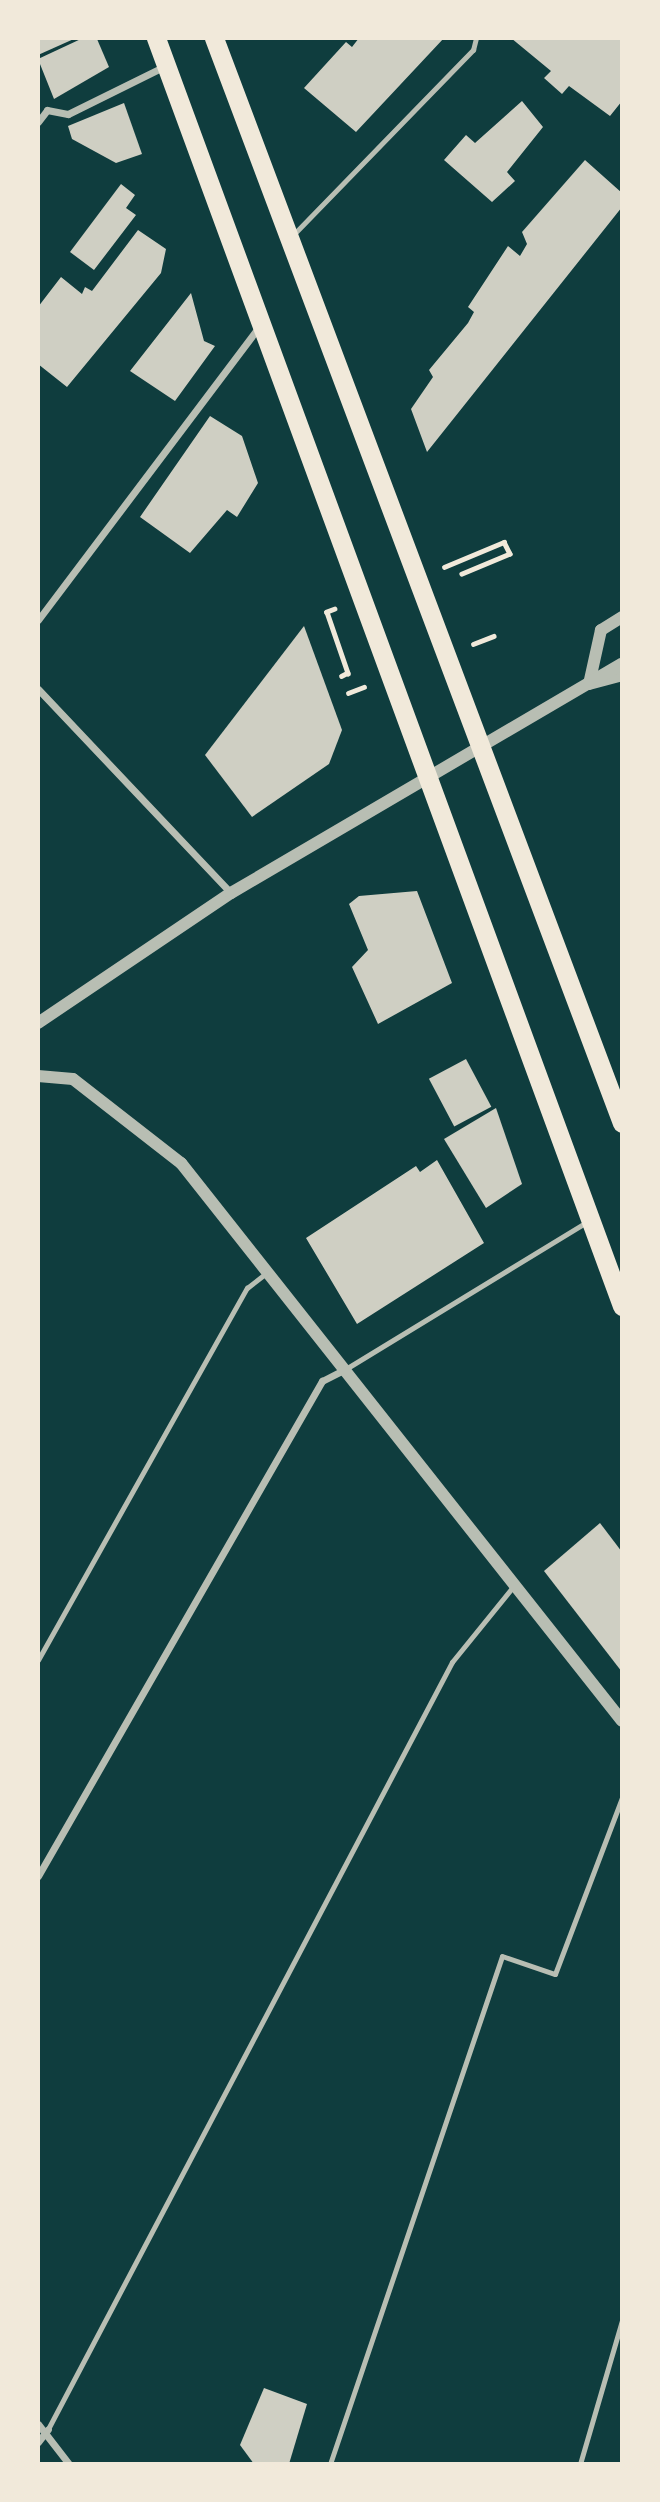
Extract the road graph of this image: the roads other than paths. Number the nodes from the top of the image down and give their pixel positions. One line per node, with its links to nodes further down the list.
1 (156, 38): 4 (highway)
2 (214, 38): 6 (highway)
3 (476, 38): 6 (lane)
4 (165, 66): 5 (street); 7 (highway)
5 (38, 122)
6 (290, 238): 14 (highway)
7 (260, 326): 9 (street); 15 (highway)
8 (621, 617): 12 (street)
9 (38, 620)
10 (621, 664): 12 (street)
11 (621, 675): 12 (street)
12 (589, 684): 14 (street)
13 (38, 689): 16 (street)
14 (482, 749): 15 (street); 19 (highway)
15 (425, 780): 16 (street); 20 (highway)
16 (231, 893): 17 (street)
17 (38, 1023)
18 (38, 1076): 21 (street)
19 (621, 1123)
20 (589, 1221): 22 (highway); 23 (lane)
21 (268, 1271): 23 (street); 25 (lane)
22 (621, 1306)
23 (344, 1370): 24 (street); 28 (street)
24 (512, 1588): 26 (street); 31 (lane)
25 (38, 1660)
26 (621, 1721)
27 (621, 1798): 34 (lane)
28 (38, 1876)
29 (621, 2320): 35 (lane)
30 (38, 2424): 31 (street)
31 (48, 2429): 32 (street); 33 (street)
32 (38, 2442)
33 (69, 2463)
34 (330, 2463)
35 (580, 2463)

